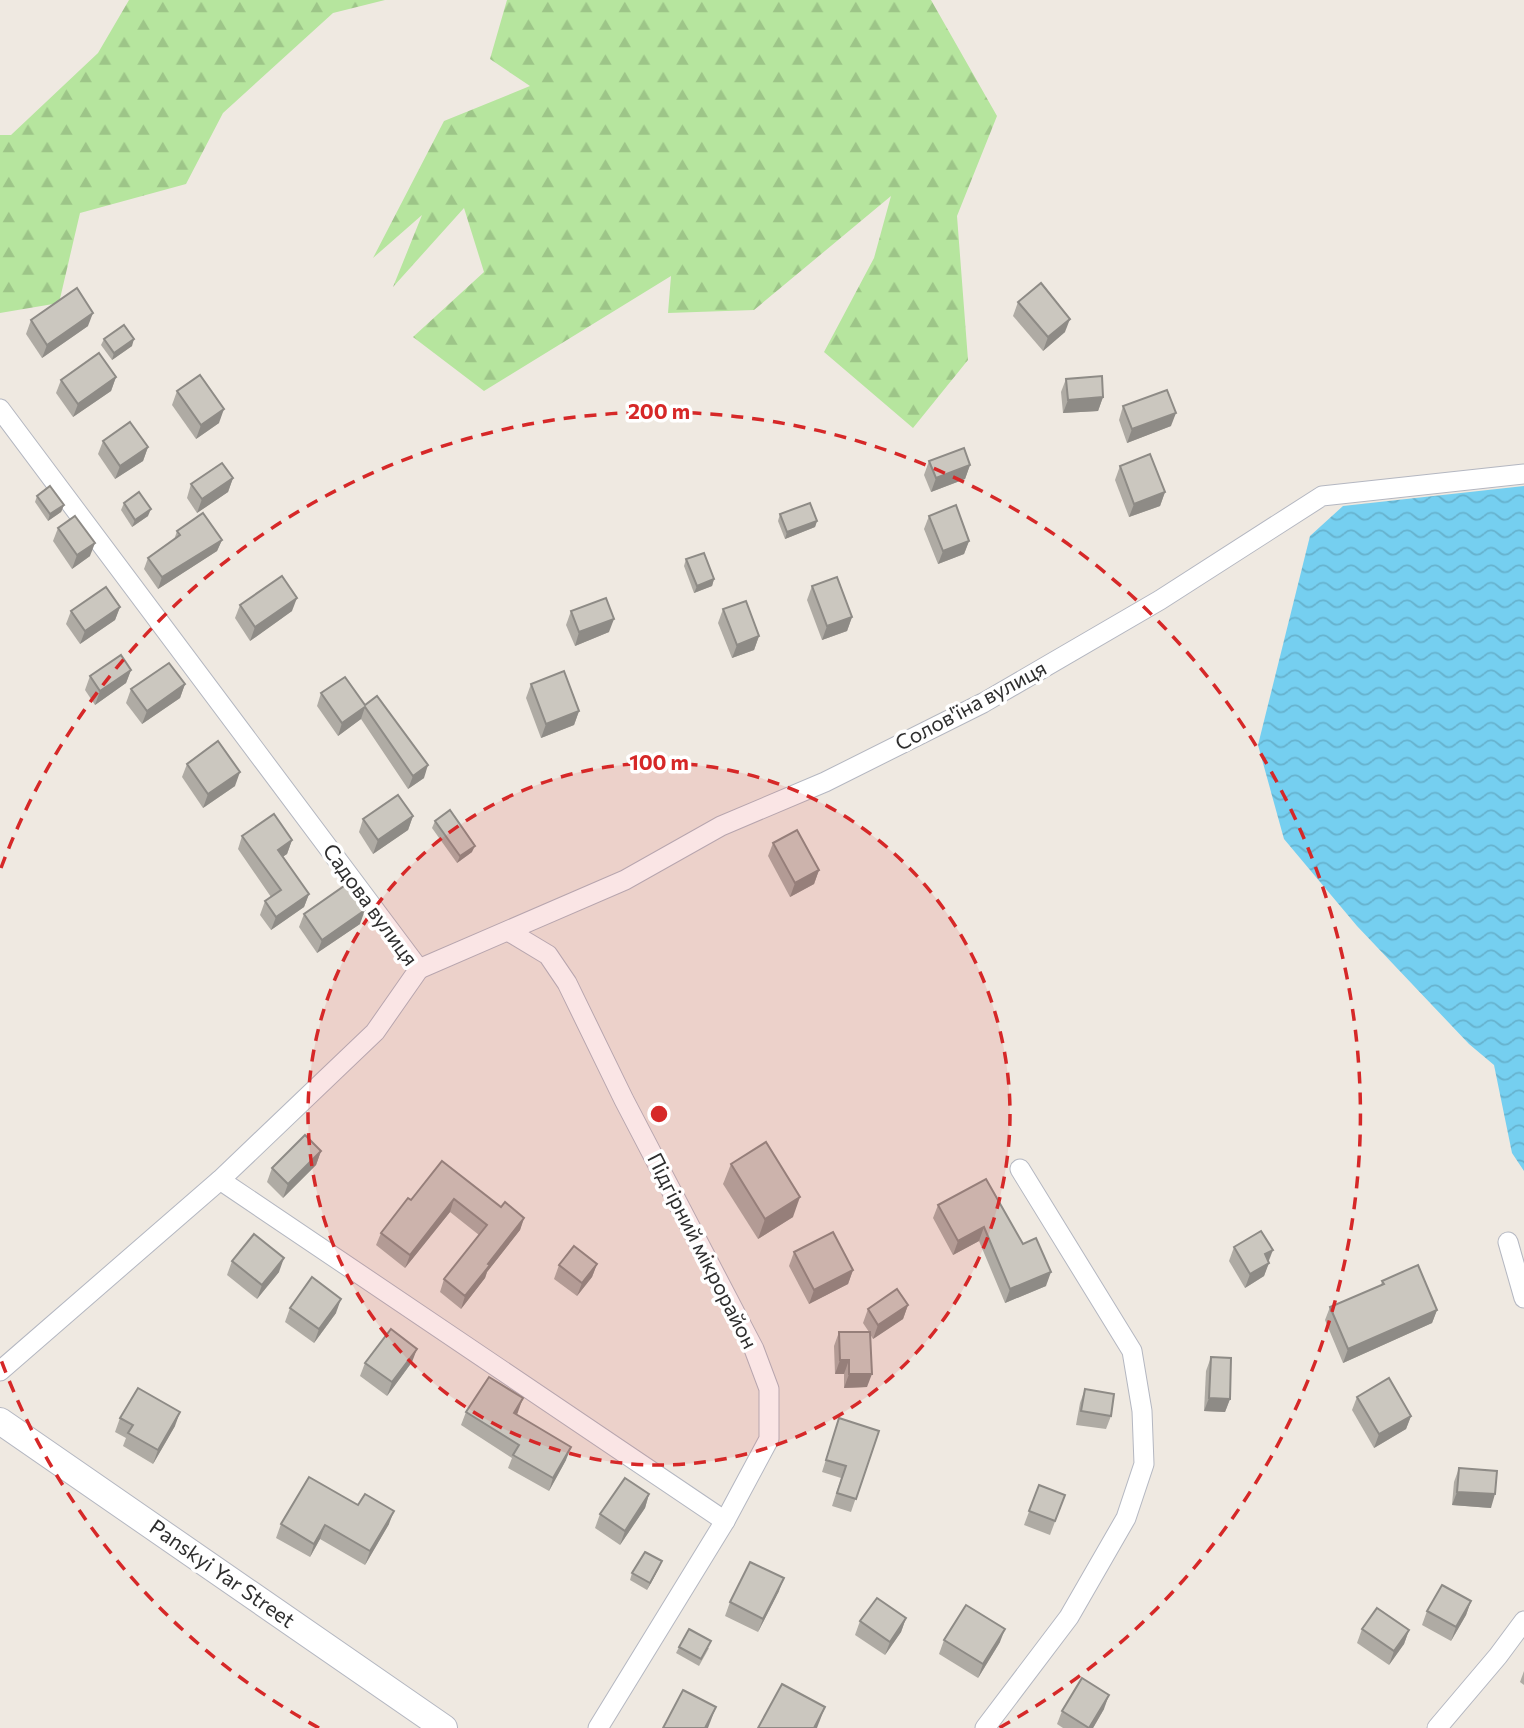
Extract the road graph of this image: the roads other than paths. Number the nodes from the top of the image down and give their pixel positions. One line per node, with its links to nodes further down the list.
1 (0, 409): 4 (street, Садова вулиця)
2 (1524, 474): 3 (street, Солов'їна вулиця)
3 (508, 931): 4 (street, Солов'їна вулиця); 11 (street, Підгірний мікрорайон)
4 (419, 969): 6 (street, Садова вулиця)
5 (1020, 1169): 15 (street)
6 (220, 1180): 9 (street, Садова вулиця); 11 (street)
7 (1508, 1242): 8 (street)
8 (1524, 1298)
9 (0, 1371)
10 (0, 1421): 13 (street, Panskyi Yar Street)
11 (725, 1521): 14 (street, Підгірний мікрорайон)
12 (1524, 1621): 16 (street)
13 (444, 1728)
14 (598, 1728)
15 (985, 1728)
16 (1437, 1728)

